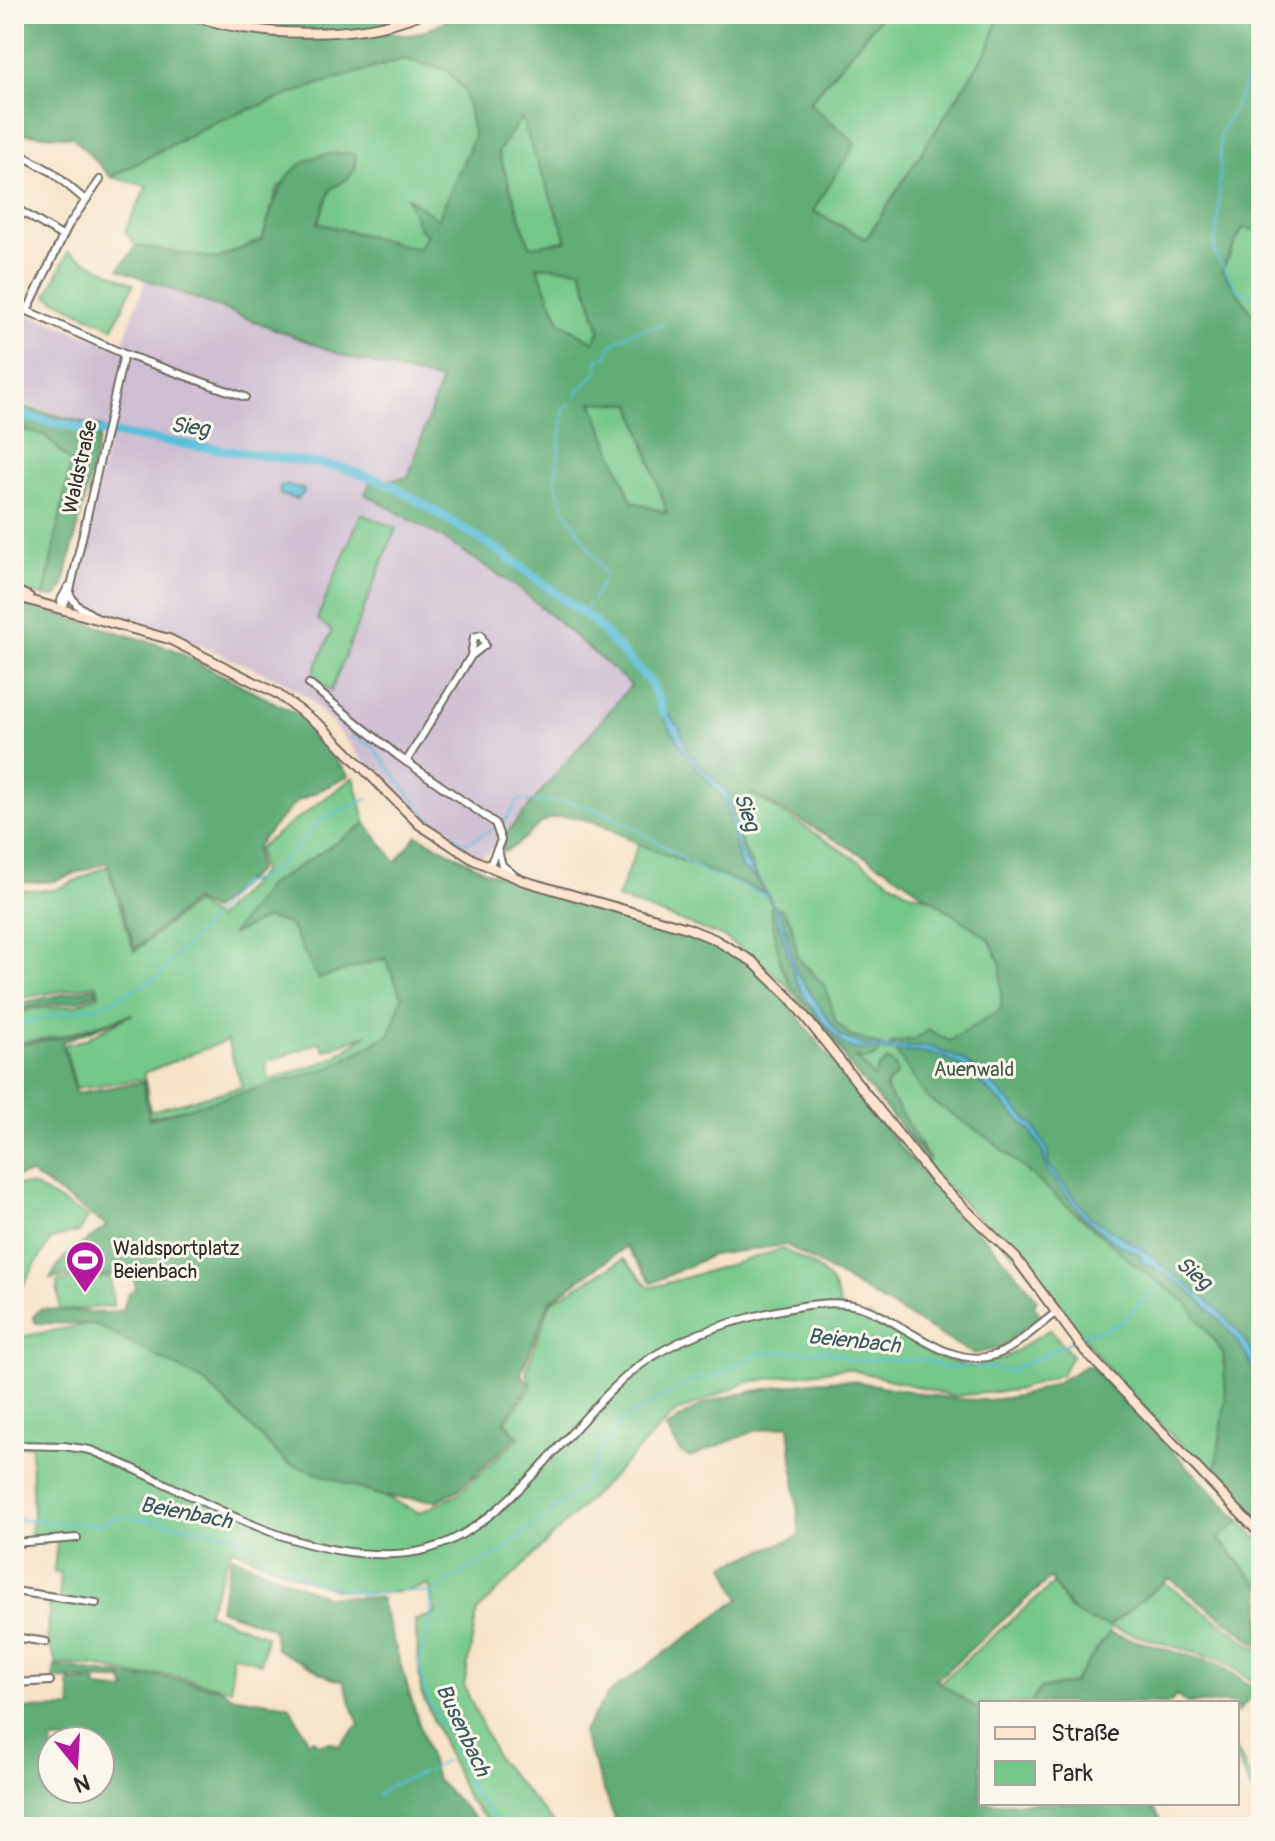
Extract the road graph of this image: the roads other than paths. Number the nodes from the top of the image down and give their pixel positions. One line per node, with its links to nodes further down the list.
1 (189, 14): 2 (main road)
2 (420, 14)
3 (14, 151): 5 (street)
4 (100, 180): 5 (street)
5 (84, 199): 7 (street)
6 (14, 207): 7 (street)
7 (62, 236): 9 (street)
8 (14, 305): 9 (street)
9 (27, 311): 10 (street)
10 (124, 354): 11 (street); 13 (street, Waldstraße)
11 (245, 397)
12 (14, 590): 15 (main road)
13 (69, 590): 16 (street, Waldstraße); 17 (street)
14 (14, 596): 15 (main road)
15 (33, 600): 16 (main road)
16 (62, 608): 17 (main road)
17 (94, 616): 22 (main road)
18 (471, 656): 20 (street)
19 (309, 684): 20 (street)
20 (406, 762): 21 (street)
21 (498, 848): 22 (street); 23 (street)
22 (489, 867): 23 (main road)
23 (519, 879): 24 (main road)
24 (1056, 1313): 25 (street); 26 (main road)
25 (14, 1445)
26 (1261, 1535)
27 (77, 1538): 28 (street)
28 (14, 1543)
29 (14, 1591): 30 (street)
30 (96, 1603)
31 (14, 1637): 32 (street)
32 (46, 1642)
33 (50, 1681): 34 (street)
34 (14, 1683)

